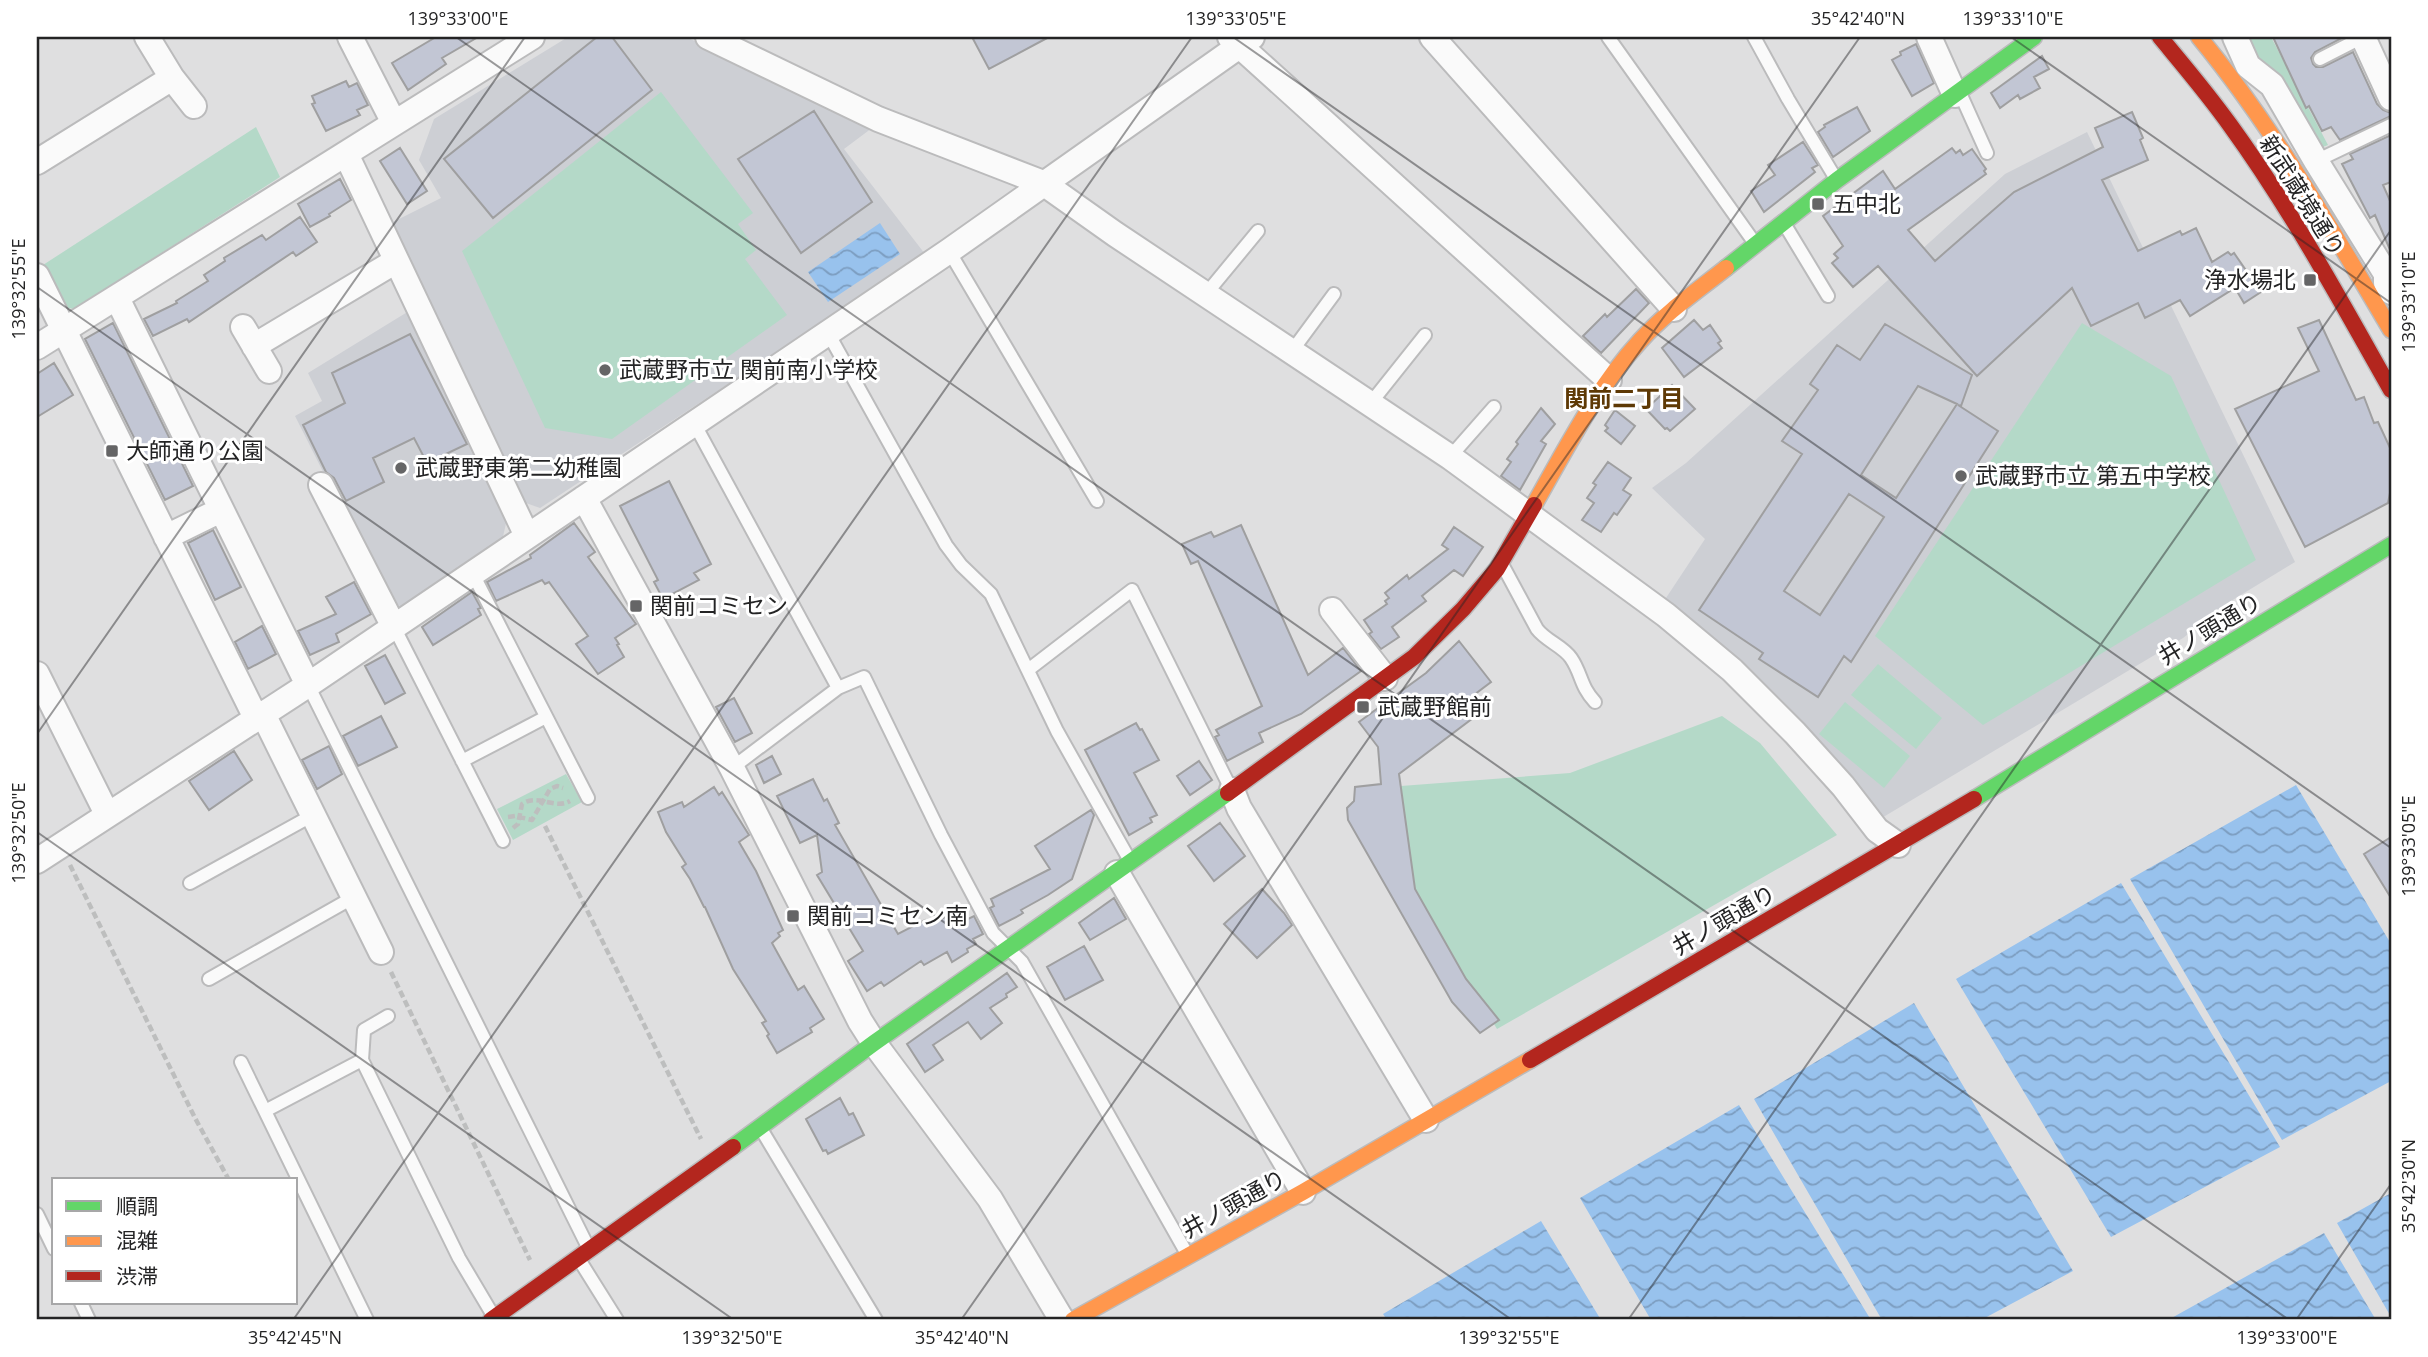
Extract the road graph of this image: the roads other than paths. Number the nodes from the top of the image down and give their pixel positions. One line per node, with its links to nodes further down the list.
1 (147, 37): 16 (street)
2 (350, 37): 20 (street)
3 (532, 37): 20 (street)
4 (708, 37): 27 (street)
5 (1432, 37): 39 (street)
6 (1608, 37): 30 (lane)
7 (1754, 37): 26 (lane)
8 (1929, 37): 17 (street)
9 (2034, 37): 17 (main road)
10 (2160, 37): 48 (main road, 新武蔵境通り)
11 (2199, 37): 41 (main road, 新武蔵境通り)
12 (2235, 37): 24 (street)
13 (2363, 37): 15 (lane); 18 (street)
14 (1241, 40): 27 (street); 47 (street)
15 (2320, 59)
16 (173, 78): 19 (street); 25 (street)
17 (1957, 93): 22 (lane); 26 (main road)
18 (2391, 98)
19 (194, 106)
20 (394, 123): 23 (street)
21 (2391, 125): 24 (lane)
22 (1987, 153)
23 (346, 154): 32 (street); 38 (street)
24 (2316, 161): 34 (street)
25 (37, 162)
26 (1837, 180): 28 (main road)
27 (1043, 183): 31 (street); 35 (street)
28 (1784, 222): 30 (main road); 37 (lane)
29 (1258, 231): 35 (lane)
30 (1756, 244): 39 (main road)
31 (949, 251): 42 (street); 55 (lane)
32 (396, 261): 46 (street); 58 (street)
33 (37, 276): 40 (street)
34 (2391, 292)
35 (1206, 294): 45 (street)
36 (1334, 294): 45 (lane)
37 (1828, 296)
38 (117, 298): 40 (street); 56 (street)
39 (1674, 309): 47 (main road)
40 (63, 330): 44 (street); 59 (street)
41 (2391, 330)
42 (828, 333): 51 (street); 65 (lane)
43 (1424, 335): 49 (lane)
44 (37, 347)
45 (1292, 351): 49 (street)
46 (269, 371)
47 (1609, 380): 57 (main road)
48 (2391, 390)
49 (1370, 404): 52 (street)
50 (1494, 407): 52 (lane)
51 (694, 423): 54 (street); 69 (lane)
52 (1450, 457): 57 (street)
53 (321, 485): 64 (street)
54 (584, 498): 58 (street); 74 (street)
55 (1097, 501)
56 (221, 510): 59 (street); 68 (street)
57 (1529, 514): 61 (main road); 80 (street)
58 (527, 536): 62 (street)
59 (166, 537): 71 (street)
60 (2391, 545): 80 (main road, 井ノ頭通り)
61 (1501, 561): 67 (main road); 70 (lane)
62 (473, 574): 64 (street); 72 (lane)
63 (1332, 610): 67 (street)
64 (394, 627): 68 (street); 73 (lane)
65 (1028, 670): 75 (lane); 82 (lane)
66 (37, 674): 77 (street)
67 (1385, 678): 75 (main road)
68 (308, 685): 71 (street); 100 (lane)
69 (838, 688): 74 (lane); 85 (lane)
70 (1595, 702)
71 (260, 716): 77 (street); 78 (street)
72 (547, 717): 73 (lane); 76 (lane)
73 (462, 761): 79 (lane)
74 (732, 768): 89 (street)
75 (1232, 790): 82 (main road); 93 (street)
76 (588, 798)
77 (107, 814): 81 (street)
78 (313, 815): 83 (lane); 84 (street)
79 (505, 835)
80 (1898, 845): 93 (main road, 井ノ頭通り)
81 (37, 861)
82 (1124, 868): 85 (main road); 97 (street)
83 (190, 883)
84 (354, 897): 86 (street); 87 (lane)
85 (1008, 949): 89 (main road); 101 (lane)
86 (381, 952)
87 (209, 979)
88 (388, 1016): 90 (lane)
89 (874, 1043): 94 (main road); 108 (street)
90 (362, 1060): 92 (lane); 103 (lane)
91 (241, 1062): 92 (lane)
92 (265, 1111): 95 (lane)
93 (1426, 1120): 97 (main road, 井ノ頭通り)
94 (760, 1128): 100 (main road); 107 (lane)
95 (298, 1178)
96 (298, 1179): 105 (lane)
97 (1303, 1192): 101 (main road, 井ノ頭通り)
98 (37, 1214): 99 (lane)
99 (52, 1245)
100 (584, 1254): 103 (main road); 106 (lane)
101 (1188, 1255): 109 (main road, 井ノ頭通り)
102 (81, 1304): 104 (lane)
103 (493, 1319)
104 (89, 1320)
105 (367, 1320)
106 (617, 1320)
107 (876, 1320)
108 (1062, 1320)
109 (1073, 1320)

